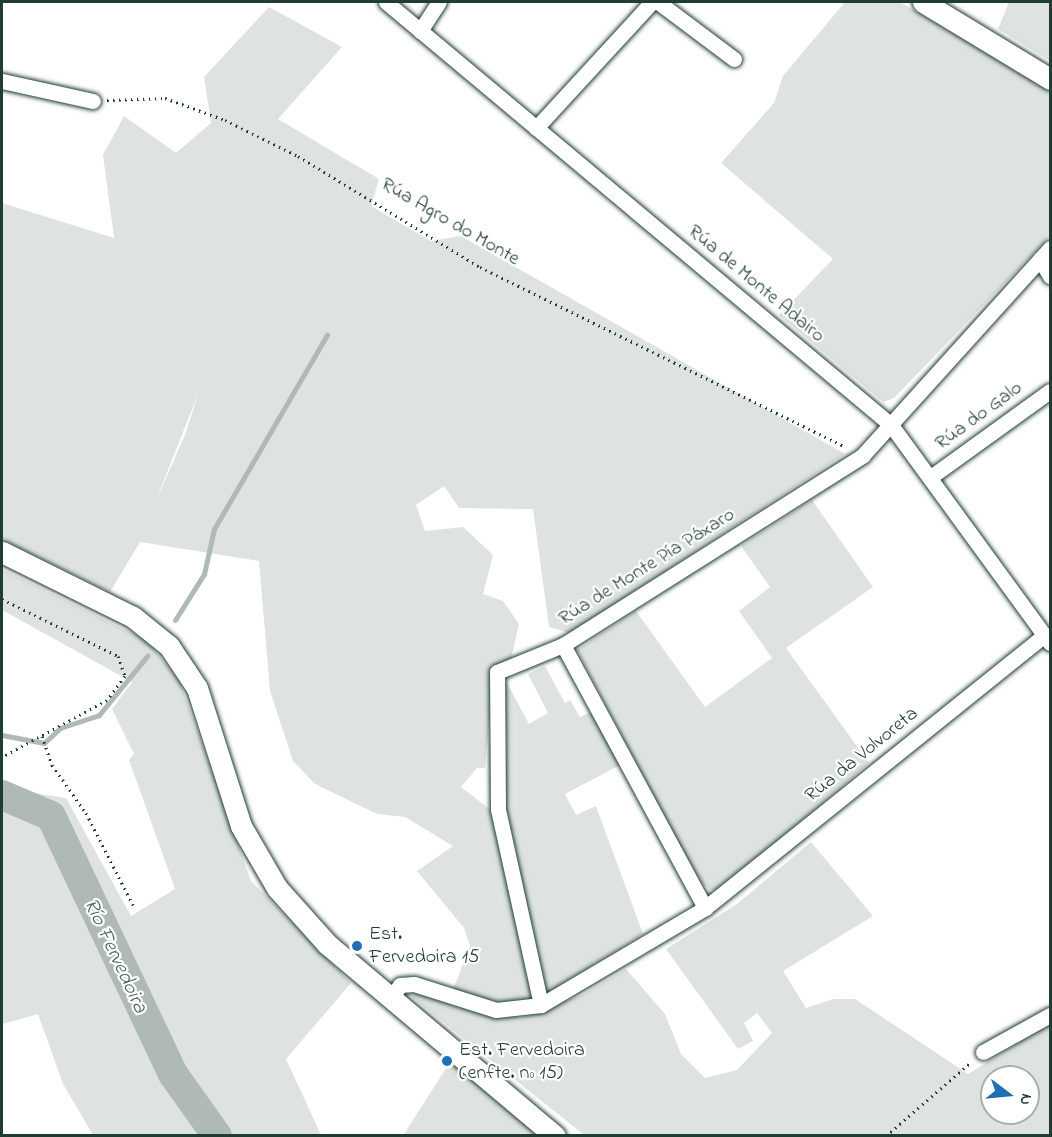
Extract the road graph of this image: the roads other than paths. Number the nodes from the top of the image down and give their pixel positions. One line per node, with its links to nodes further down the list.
1 (386, 2): 6 (street, Rúa de Monte Adairo)
2 (439, 2): 6 (street)
3 (652, 2): 11 (street)
4 (658, 2): 7 (street)
5 (923, 2): 8 (main road)
6 (420, 31): 11 (street, Rúa de Monte Adairo)
7 (734, 59)
8 (1050, 79)
9 (2, 81): 10 (street)
10 (93, 101)
11 (536, 128): 15 (street, Rúa de Monte Adairo)
12 (1045, 254): 13 (street); 15 (street, Rúa de Monte Pía Páxaro)
13 (1050, 276)
14 (1050, 391): 16 (street, Rúa do Galo)
15 (891, 425): 16 (street, Rúa de Monte Adairo); 19 (street, Rúa de Monte Pía Páxaro)
16 (932, 476): 18 (street, Rúa de Monte Adairo)
17 (2, 552): 21 (main road)
18 (1047, 639): 20 (street, Rúa da Volvoreta)
19 (563, 645): 20 (street); 22 (street, Rúa de Monte Pía Páxaro)
20 (705, 908): 22 (street, Rúa da Volvoreta)
21 (393, 996): 22 (street, Rúa da Volvoreta); 25 (main road)
22 (541, 1005)
23 (1050, 1015): 24 (street)
24 (983, 1052)
25 (555, 1136)

